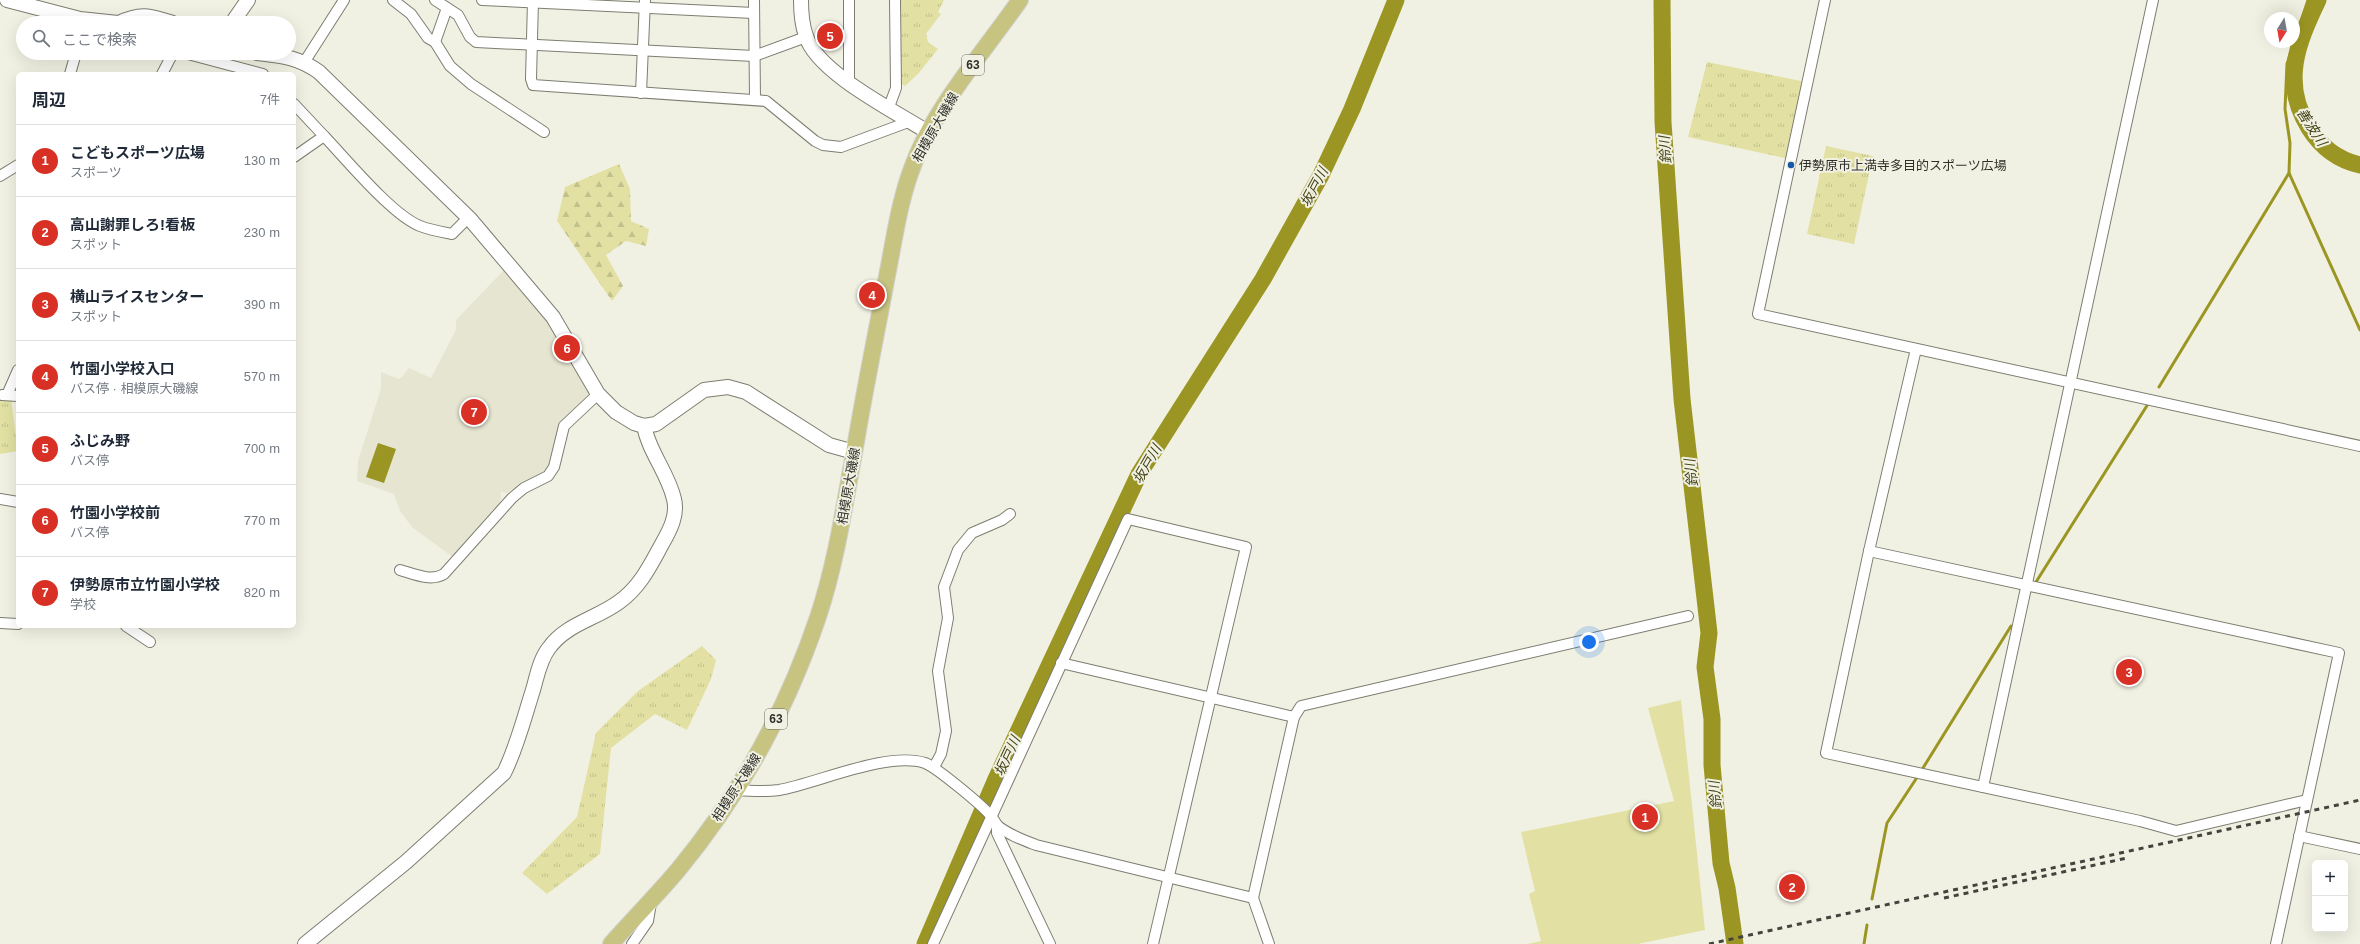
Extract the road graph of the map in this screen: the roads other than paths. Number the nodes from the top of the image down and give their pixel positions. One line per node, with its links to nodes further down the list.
1 (7, 0): 18 (street)
2 (248, 0): 21 (street)
3 (344, 0): 31 (street)
4 (393, 0): 23 (street)
5 (435, 0): 16 (street)
6 (482, 0): 14 (street)
7 (754, 0): 17 (street)
8 (801, 0): 22 (street)
9 (849, 0): 35 (street)
10 (895, 0): 39 (street)
11 (1020, 0): 42 (main road, 相模原大磯線 / 63)
12 (1825, 0): 48 (street)
13 (2153, 0): 50 (street)
14 (533, 1): 15 (street); 24 (street)
15 (645, 4): 17 (street); 25 (street)
16 (448, 8): 23 (street); 24 (street)
17 (754, 13): 26 (street)
18 (66, 16)
19 (133, 16): 20 (street)
20 (151, 16)
21 (237, 16)
22 (806, 37): 26 (street); 35 (street)
23 (435, 42): 41 (street)
24 (531, 45): 25 (street); 36 (street)
25 (643, 50): 26 (street); 36 (street)
26 (754, 56): 37 (street)
27 (296, 59): 31 (street)
28 (74, 60): 32 (street)
29 (169, 60): 33 (street)
30 (210, 60): 34 (street)
31 (305, 61): 47 (street)
32 (71, 72)
33 (163, 72)
34 (255, 72)
35 (849, 83): 39 (street)
36 (641, 93): 37 (street)
37 (755, 99): 40 (street)
38 (296, 106): 43 (street)
39 (889, 107): 40 (street)
40 (911, 121): 42 (street)
41 (544, 132)
42 (930, 133): 56 (main road, 相模原大磯線 / 63)
43 (324, 136): 44 (street); 47 (street)
44 (296, 156)
45 (16, 166): 46 (street)
46 (0, 176)
47 (469, 217): 51 (street)
48 (1916, 349): 50 (street); 60 (street)
49 (16, 373): 52 (street)
50 (2070, 382): 55 (street); 62 (street)
51 (598, 394): 54 (street); 61 (street)
52 (3, 395): 53 (street)
53 (16, 396)
54 (644, 426): 56 (street); 82 (street)
55 (2360, 446)
56 (854, 452): 73 (main road, 相模原大磯線 / 63)
57 (0, 499): 58 (street)
58 (16, 502)
59 (1010, 514): 71 (street)
60 (1869, 551): 62 (street); 72 (street)
61 (400, 570)
62 (2028, 585): 72 (street); 74 (street)
63 (1688, 616): 70 (street)
64 (0, 623): 65 (street)
65 (16, 624)
66 (129, 628): 67 (street)
67 (150, 642)
68 (1061, 663): 69 (street); 69 (street); 75 (street)
69 (1210, 698): 70 (street); 79 (street)
70 (1294, 717): 80 (street)
71 (934, 768): 73 (street); 75 (street)
72 (1983, 787): 74 (street)
73 (736, 790): 81 (main road, 相模原大磯線 / 63)
74 (2307, 800): 77 (street)
75 (991, 816): 76 (street); 85 (street)
76 (997, 825): 79 (street); 86 (street)
77 (2299, 836): 78 (street); 89 (street)
78 (2360, 849)
79 (1169, 876): 80 (street); 87 (street)
80 (1253, 898): 88 (street)
81 (651, 900): 83 (main road, 相模原大磯線 / 63); 84 (street)
82 (305, 944)
83 (611, 944)
84 (632, 944)
85 (933, 944)
86 (1050, 944)
87 (1154, 944)
88 (1269, 944)
89 (2276, 944)

